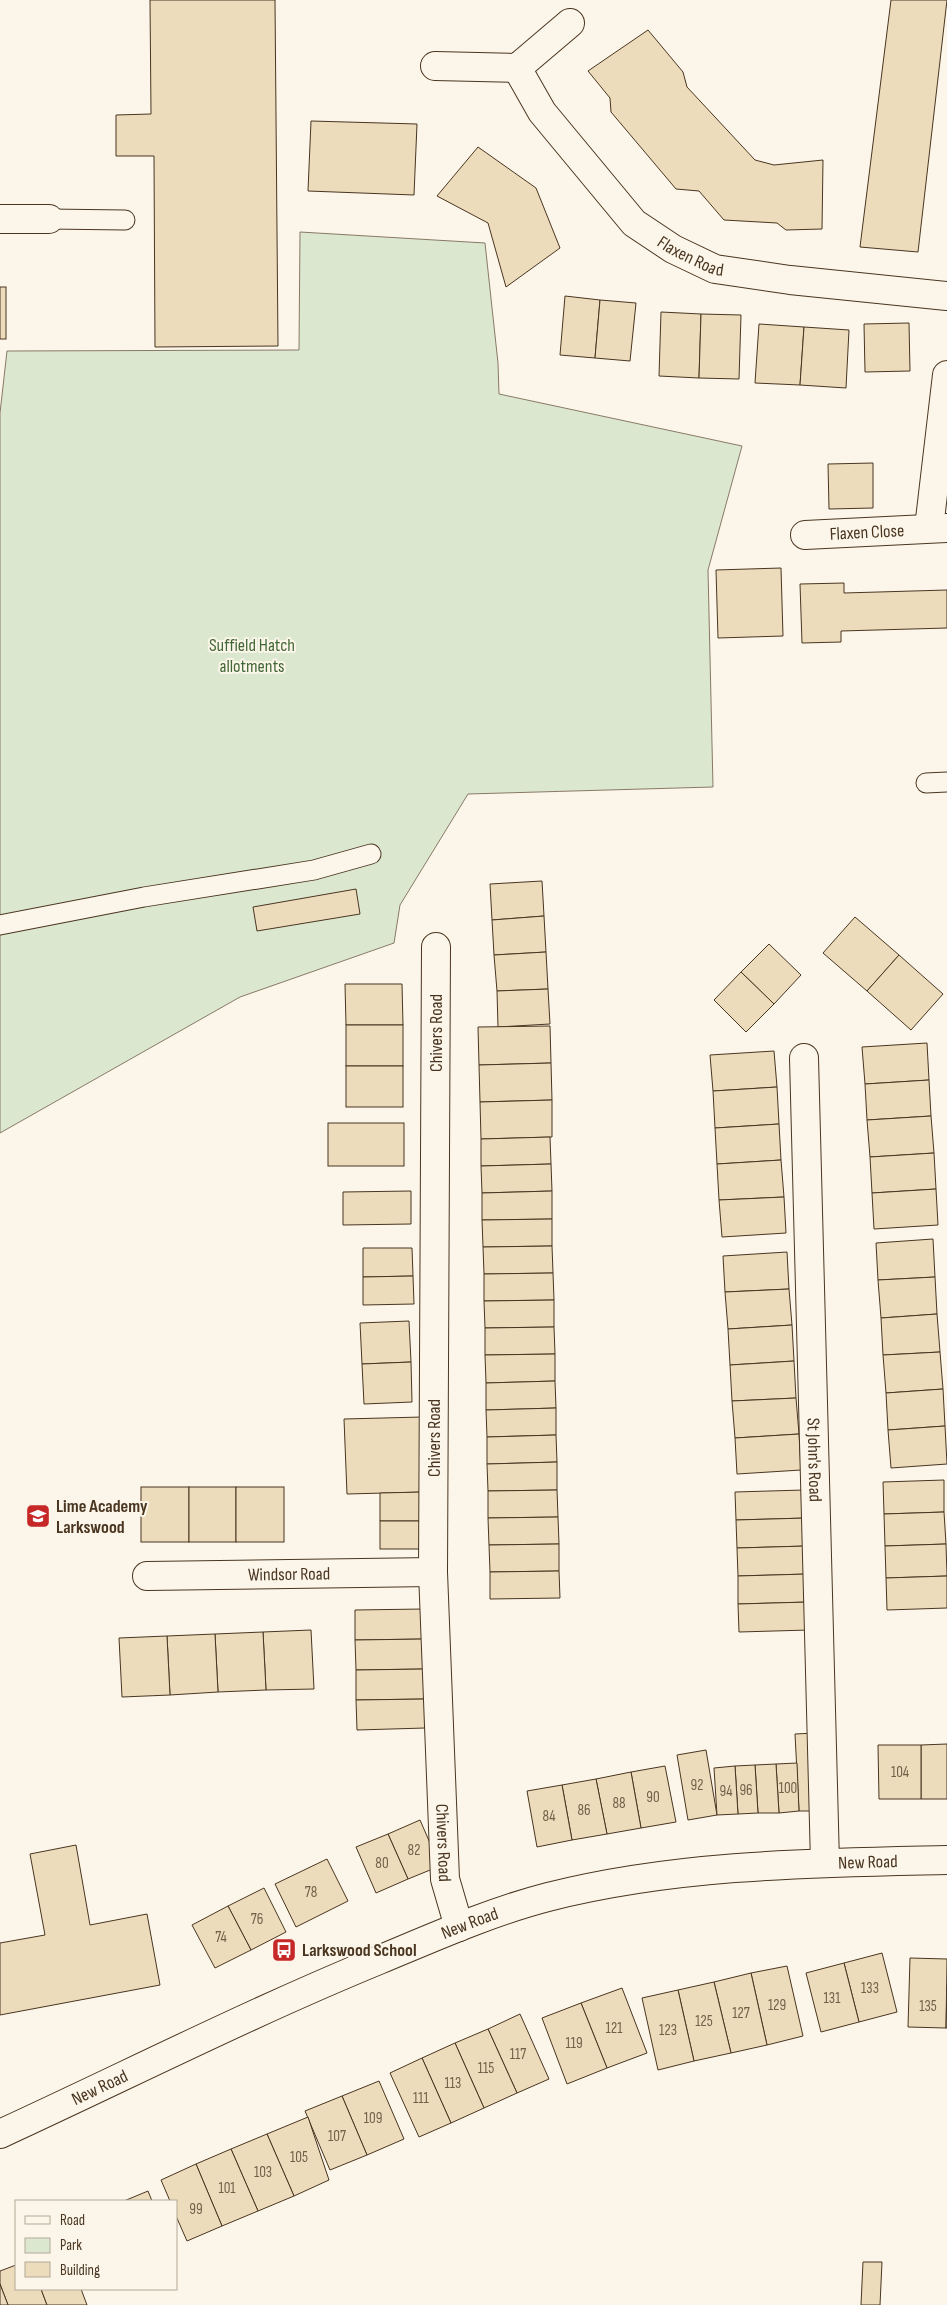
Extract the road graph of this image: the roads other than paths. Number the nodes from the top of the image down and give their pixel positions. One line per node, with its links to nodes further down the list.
1 (570, 23): 3 (street)
2 (435, 66): 3 (street)
3 (517, 68): 7 (street, Flaxen Road)
4 (0, 219): 5 (street)
5 (49, 219): 6 (lane)
6 (126, 220)
7 (947, 296)
8 (947, 375): 9 (street, Flaxen Close)
9 (938, 528): 10 (street, Flaxen Close)
10 (805, 535)
11 (947, 782): 12 (lane)
12 (926, 783)
13 (371, 854): 14 (lane)
14 (0, 925)
15 (436, 947): 17 (street, Chivers Road)
16 (804, 1058): 20 (street, St John's Road)
17 (433, 1572): 18 (street, Windsor Road); 21 (street, Chivers Road)
18 (147, 1576)
19 (947, 1860): 20 (street, New Road)
20 (825, 1863): 21 (street, New Road)
21 (459, 1927): 22 (street, New Road)
22 (0, 2134)

